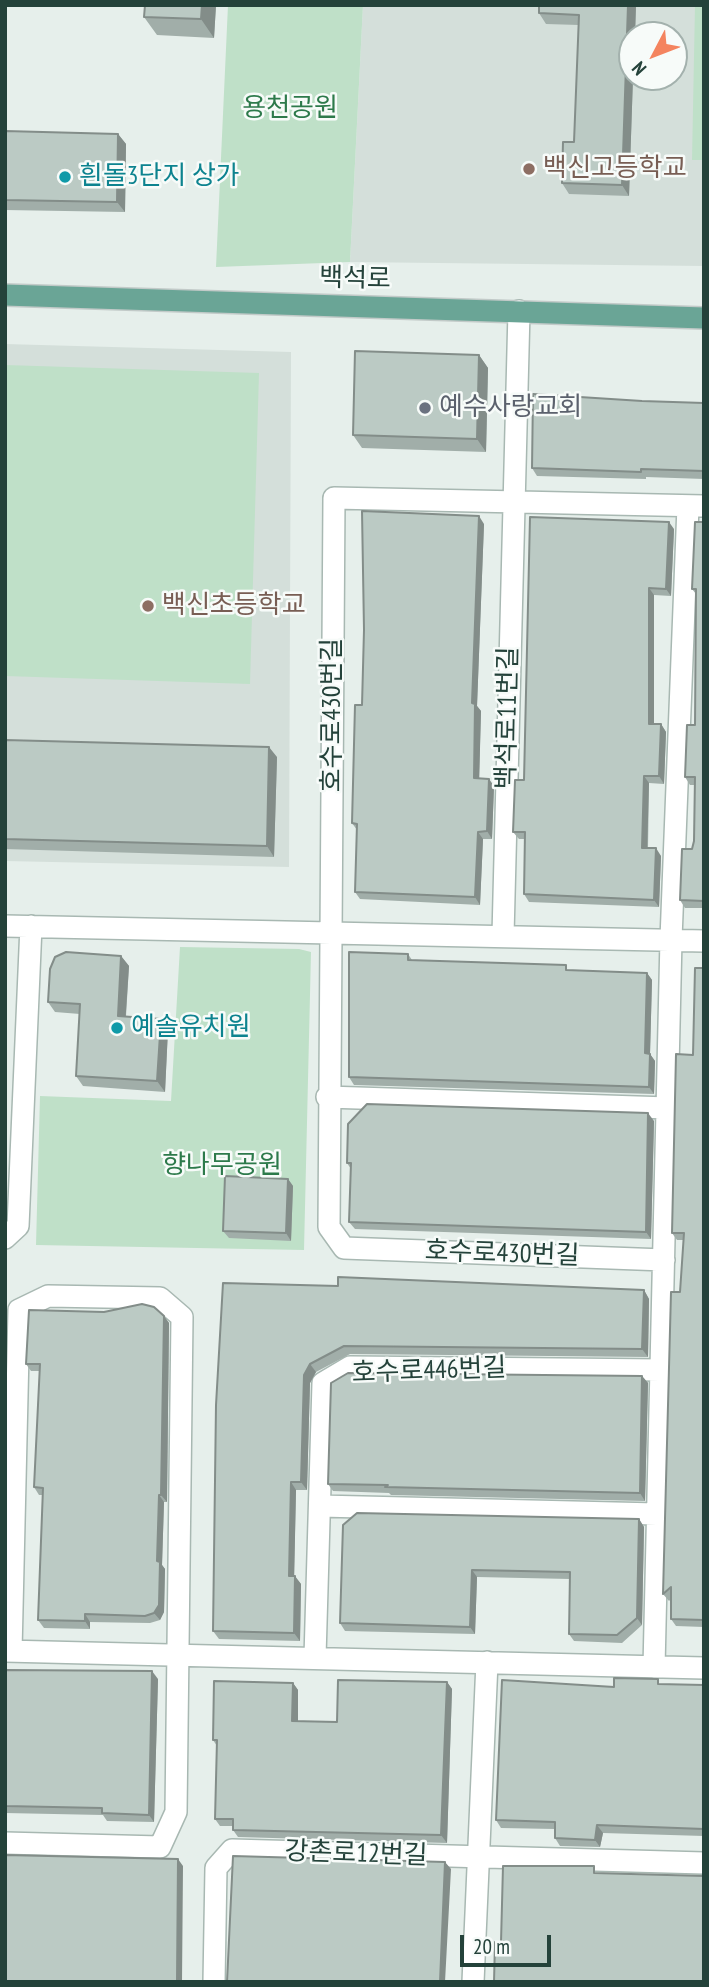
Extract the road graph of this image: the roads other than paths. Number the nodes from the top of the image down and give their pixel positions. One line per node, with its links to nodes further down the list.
1 (5, 295): 2 (main road, 백석로)
2 (519, 311): 3 (main road, 백석로); 4 (street, 백석로11번길)
3 (704, 318)
4 (513, 501): 5 (street); 8 (street, 호수로430번길); 9 (street, 백석로11번길)
5 (696, 506): 10 (street)
6 (5, 926): 7 (street)
7 (31, 926): 8 (street); 14 (street)
8 (332, 931): 9 (street); 12 (street, 호수로430번길)
9 (503, 934): 10 (street)
10 (671, 939): 11 (street); 13 (street)
11 (704, 941)
12 (327, 1097): 13 (street); 15 (street, 호수로430번길)
13 (668, 1108): 15 (street)
14 (11, 1232)
15 (664, 1261): 16 (street)
16 (661, 1370): 17 (street, 호수로446번길); 18 (street)
17 (320, 1506): 18 (street); 21 (street, 호수로446번길)
18 (657, 1514): 23 (street)
19 (8, 1651): 20 (street); 20 (street)
20 (179, 1657): 21 (street); 25 (street)
21 (316, 1657): 22 (street)
22 (487, 1662): 23 (street); 26 (street)
23 (654, 1667): 24 (street)
24 (704, 1668)
25 (5, 1843)
26 (480, 1859): 27 (street, 강촌로12번길); 28 (street, 강촌로12번길); 29 (street)
27 (704, 1863)
28 (214, 1982)
29 (473, 1982)

